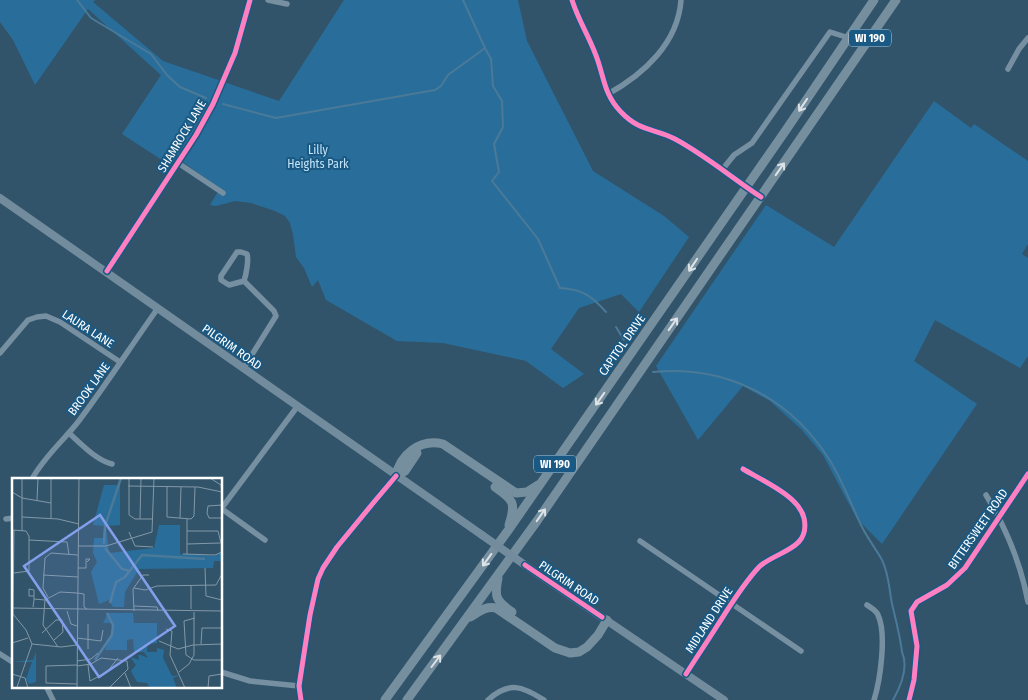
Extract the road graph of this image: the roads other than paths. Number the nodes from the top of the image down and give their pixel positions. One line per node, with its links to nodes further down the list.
1 (250, 0): 13 (street, SHAMROCK LANE)
2 (268, 0): 7 (street)
3 (572, 0): 12 (street)
4 (681, 0): 12 (street)
5 (874, 0): 8 (main road, CAPITOL DRIVE / WI 190)
6 (896, 0): 10 (main road, WI 190)
7 (287, 4)
8 (849, 38): 10 (street); 14 (street); 15 (main road, CAPITOL DRIVE / WI 190, one-way to 15)
9 (1028, 38): 11 (street)
10 (864, 48): 17 (main road, WI 190, one-way to 10)
11 (1008, 69)
12 (608, 94): 14 (street)
13 (178, 163): 16 (street); 19 (street, SHAMROCK LANE)
14 (722, 170): 15 (street)
15 (746, 187): 17 (street); 22 (main road, CAPITOL DRIVE / WI 190, one-way to 22)
16 (223, 193)
17 (761, 197): 23 (main road, WI 190, one-way to 17)
18 (0, 198): 19 (main road, PILGRIM ROAD)
19 (107, 271): 21 (main road, PILGRIM ROAD)
20 (244, 281): 20 (street); 26 (street)
21 (158, 308): 25 (street, BROOK LANE); 26 (main road, PILGRIM ROAD)
22 (646, 334): 23 (main road); 34 (main road, CAPITOL DRIVE / WI 190, one-way to 34)
23 (660, 343): 44 (main road, WI 190, one-way to 23)
24 (0, 353): 25 (street, LAURA LANE)
25 (120, 362): 28 (street, BROOK LANE)
26 (243, 369): 27 (main road, PILGRIM ROAD)
27 (297, 407): 32 (main road, PILGRIM ROAD); 36 (street)
28 (69, 433): 29 (street); 33 (street, BROOK LANE)
29 (112, 464)
30 (743, 469): 46 (street, MIDLAND DRIVE)
31 (1028, 474): 39 (street, BITTERSWEET ROAD)
32 (396, 476): 34 (main road); 41 (main road); 49 (main road, PILGRIM ROAD, bridge); 56 (street)
33 (33, 478)
34 (542, 482): 41 (main road, CAPITOL DRIVE / WI 190)
35 (986, 495): 39 (street)
36 (222, 508)
37 (222, 510): 42 (street)
38 (12, 518): 40 (street)
39 (998, 518): 45 (street); 67 (street, BITTERSWEET ROAD)
40 (6, 519)
41 (507, 532): 55 (main road, CAPITOL DRIVE / WI 190, one-way to 55)
42 (265, 540)
43 (640, 541): 46 (street)
44 (499, 574): 48 (main road, WI 190); 49 (main road)
45 (1028, 602)
46 (731, 604): 50 (street); 54 (street, MIDLAND DRIVE)
47 (866, 605): 66 (street)
48 (467, 618): 49 (main road); 57 (main road, WI 190, one-way to 48)
49 (604, 619): 54 (main road, PILGRIM ROAD)
50 (800, 651)
51 (0, 654): 52 (street)
52 (12, 662)
53 (222, 672): 56 (street)
54 (686, 674): 65 (main road, PILGRIM ROAD)
55 (402, 676): 57 (main road); 61 (main road, CAPITOL DRIVE / WI 190)
56 (299, 686): 60 (street)
57 (416, 687): 62 (main road, WI 190)
58 (47, 688): 59 (street)
59 (53, 700)
60 (301, 700)
61 (385, 700)
62 (407, 700)
63 (488, 700): 64 (street)
64 (544, 700)
65 (724, 700)
66 (874, 700)
67 (909, 700)

